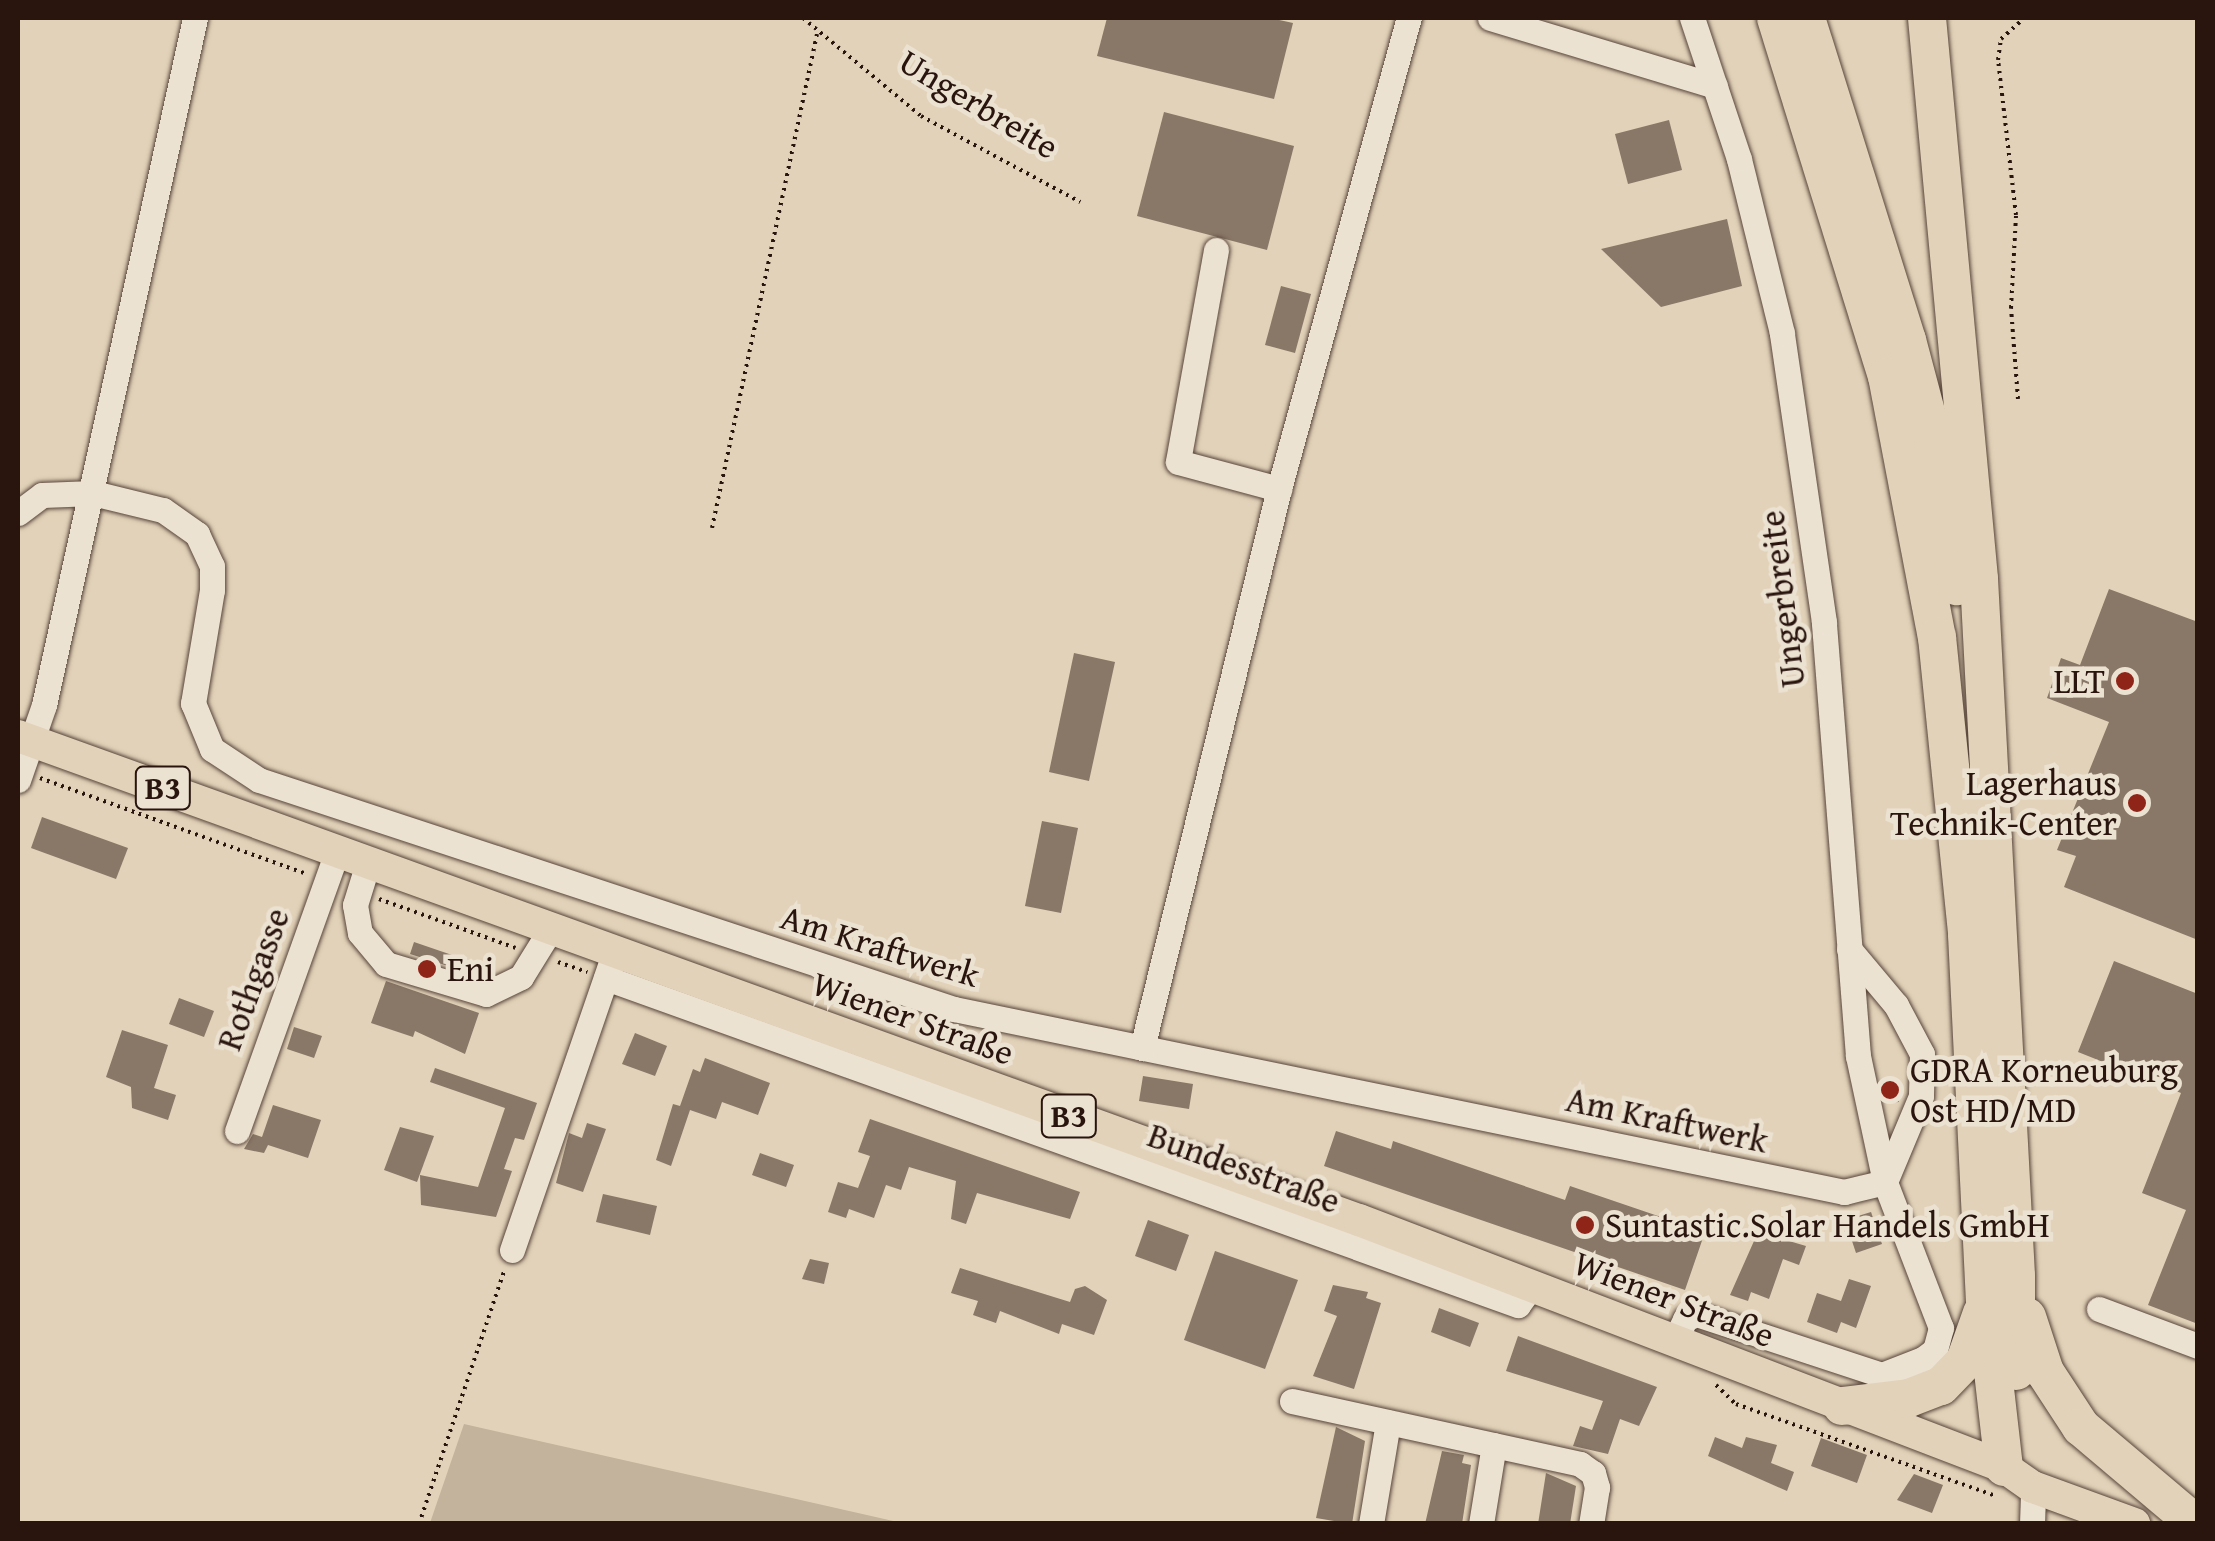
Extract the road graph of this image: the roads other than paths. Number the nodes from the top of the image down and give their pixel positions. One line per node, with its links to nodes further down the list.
1 (195, 18): 10 (street)
2 (1408, 18): 9 (street)
3 (1490, 18): 7 (street)
4 (1692, 18): 7 (street, Ungerbreite)
5 (1927, 18): 12 (highway)
6 (1794, 26): 12 (highway); 27 (highway)
7 (1716, 86): 20 (street, Ungerbreite)
8 (1216, 250): 9 (street)
9 (1279, 489): 22 (street)
10 (93, 494): 11 (street, Am Kraftwerk); 13 (street); 22 (street, Am Kraftwerk)
11 (18, 513)
12 (1982, 706): 26 (highway)
13 (26, 738): 14 (street); 15 (main road, Wiener Straße / B3)
14 (18, 780)
15 (337, 851): 16 (main road, Wiener Straße / B3); 17 (street, Rothgasse)
16 (368, 863): 18 (street); 19 (main road, Wiener Straße / B3)
17 (321, 894): 18 (street); 23 (street, Rothgasse)
18 (356, 905): 19 (street)
19 (550, 930): 21 (main road, Wiener Straße / B3)
20 (1849, 949): 24 (street, Ungerbreite); 24 (street)
21 (610, 966): 25 (street); 29 (main road, Wiener Straße / B3)
22 (1142, 1048): 24 (street, Am Kraftwerk)
23 (237, 1132)
24 (1884, 1182): 29 (street)
25 (512, 1250)
26 (2016, 1276): 35 (highway); 36 (highway)
27 (1985, 1301): 32 (highway); 35 (highway)
28 (2099, 1309): 30 (street)
29 (1674, 1342): 32 (main road, Wiener Straße / B3)
30 (2198, 1346)
31 (1292, 1401): 33 (street)
32 (1842, 1406): 35 (main road, Wiener Straße / B3)
33 (1388, 1422): 34 (street); 37 (street)
34 (1494, 1445): 38 (street); 39 (street)
35 (2026, 1496): 36 (main road, Wiener Straße / B3); 40 (main road, Wiener Straße / B3)
36 (2194, 1521)
37 (1371, 1524)
38 (1481, 1524)
39 (1591, 1524)
40 (2134, 1524)

